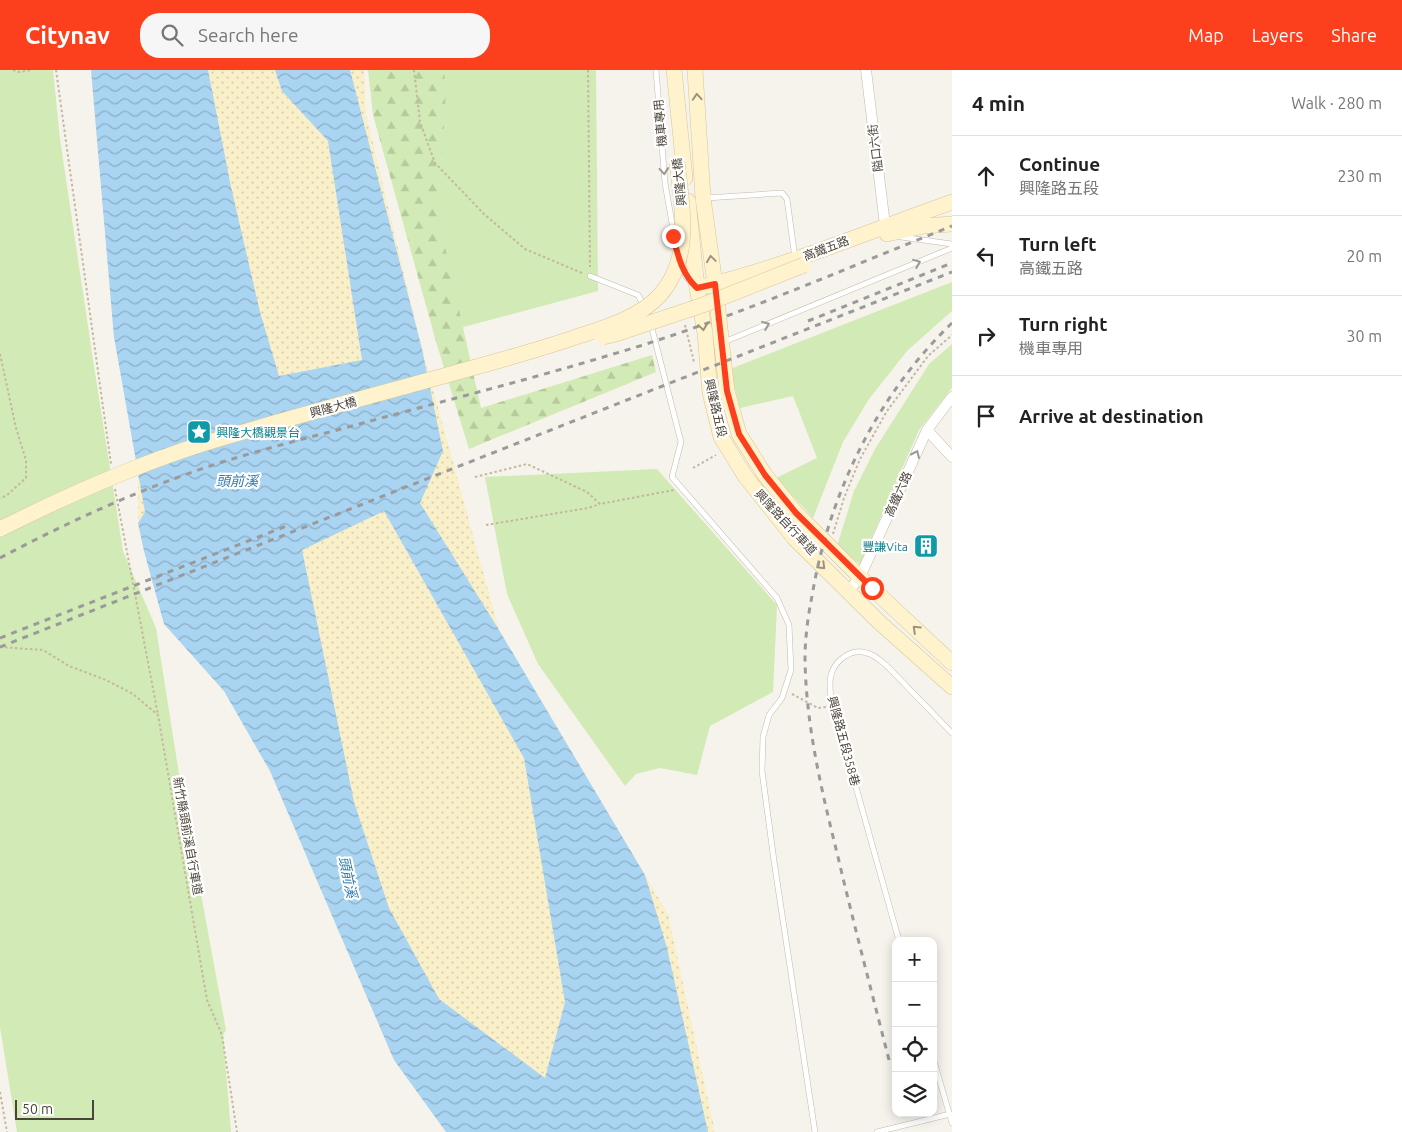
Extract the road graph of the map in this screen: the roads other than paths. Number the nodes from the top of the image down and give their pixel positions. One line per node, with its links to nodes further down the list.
1 (656, 70): 15 (lane, 機車專用, one-way to 15)
2 (667, 70): 17 (street, 興隆大橋, bridge)
3 (674, 70): 15 (street, 興隆路五段)
4 (695, 70): 6 (street, 興隆路五段, one-way to 4)
5 (866, 70): 9 (street, 隘口六街)
6 (703, 198): 12 (lane); 14 (street, 興隆路五段, one-way to 6)
7 (952, 202): 9 (street)
8 (952, 224): 9 (street)
9 (881, 231): 10 (lane); 12 (street, 興隆大橋)
10 (952, 244)
11 (952, 248): 16 (lane, one-way to 11)
12 (800, 262): 14 (street, 高鐵五路); 17 (street, 興隆大橋, bridge)
13 (590, 276): 33 (lane)
14 (715, 284): 15 (street, 高鐵五路); 16 (street, 興隆路五段)
15 (697, 288): 23 (street, 興隆路五段, one-way to 23)
16 (721, 343): 22 (street, 興隆路五段)
17 (530, 352): 21 (street, 興隆大橋, bridge)
18 (952, 398): 19 (street, 高鐵六路)
19 (927, 430): 20 (street); 22 (street, 高鐵六路, one-way to 19)
20 (952, 457)
21 (0, 529)
22 (860, 577): 23 (street, 高鐵六路); 24 (street, 興隆路五段, one-way to 22)
23 (848, 592): 25 (street, 興隆路五段)
24 (952, 662)
25 (952, 687)
26 (952, 733): 27 (lane, 興隆路五段358巷, bridge)
27 (897, 937)
28 (937, 1071): 30 (lane)
29 (952, 1092): 30 (lane)
30 (944, 1094): 31 (lane)
31 (950, 1114): 32 (lane); 34 (lane)
32 (952, 1123)
33 (816, 1132)
34 (877, 1132)

